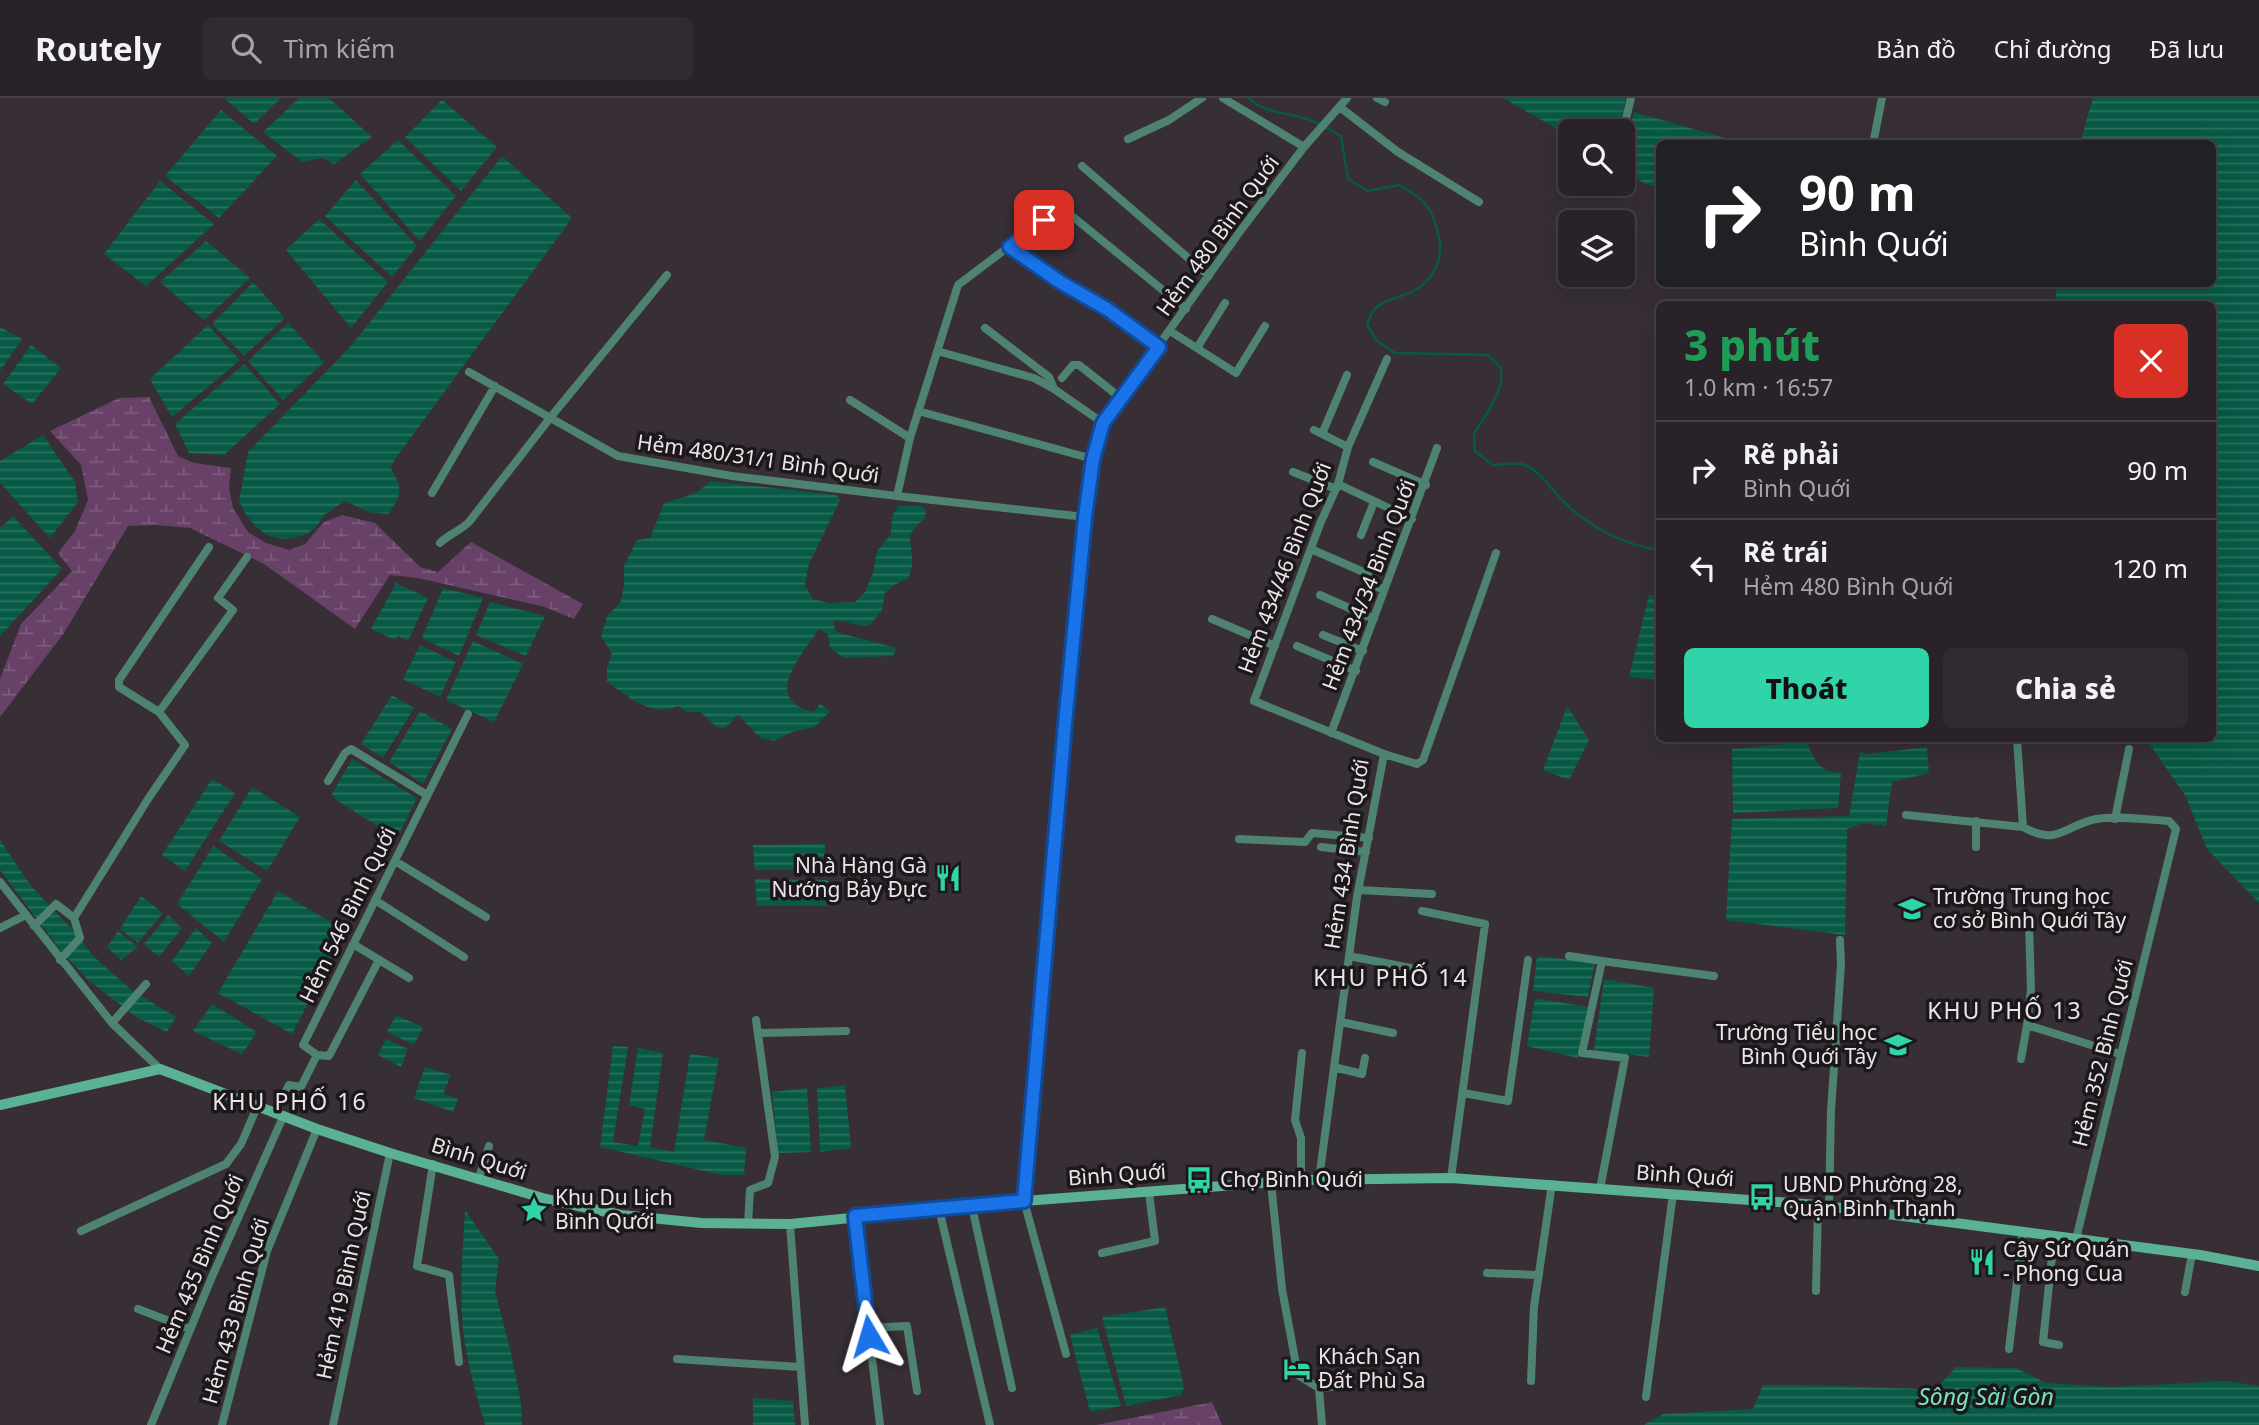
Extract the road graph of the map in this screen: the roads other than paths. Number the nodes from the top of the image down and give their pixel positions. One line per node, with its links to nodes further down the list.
1 (1202, 98): 8 (street)
2 (1223, 98): 10 (street)
3 (1348, 98): 6 (street, Hẻm 480 Bình Quới)
4 (1631, 98): 7 (street)
5 (1882, 98): 9 (street)
6 (1341, 107): 10 (street, Hẻm 480 Bình Quới); 12 (street)
7 (1626, 119)
8 (1128, 139)
9 (1874, 140)
10 (1304, 147): 15 (street, Hẻm 480 Bình Quới)
11 (1082, 166): 15 (street)
12 (1479, 202)
13 (1010, 247): 17 (street); 21 (street); 23 (street)
14 (667, 275): 33 (street)
15 (1209, 276): 17 (street, Hẻm 480 Bình Quới)
16 (1226, 303): 22 (street)
17 (1186, 309): 20 (street, Hẻm 480 Bình Quới)
18 (1265, 326): 22 (street)
19 (985, 328): 29 (street)
20 (1170, 331): 21 (street, Hẻm 480 Bình Quới); 22 (street)
21 (1159, 347): 30 (street, Hẻm 480 Bình Quới)
22 (1197, 348)
23 (937, 351): 29 (street); 32 (street)
24 (1387, 359): 36 (street, Hẻm 434/46 Bình Quới)
25 (469, 372): 28 (street, Hẻm 480/31/1 Bình Quới)
26 (1346, 375): 36 (street, Hẻm 434/46 Bình Quới)
27 (1062, 378): 30 (street)
28 (495, 386): 33 (street, Hẻm 480/31/1 Bình Quới); 43 (street)
29 (1054, 389): 34 (street)
30 (1122, 399): 34 (street, Hẻm 480 Bình Quới)
31 (850, 400): 35 (street)
32 (918, 411): 35 (street); 38 (street)
33 (550, 418): 44 (street, Hẻm 480/31/1 Bình Quới); 49 (street)
34 (1103, 423): 38 (street, Hẻm 480 Bình Quới)
35 (910, 438): 44 (street)
36 (1348, 447): 42 (street, Hẻm 434/46 Bình Quới)
37 (1437, 448): 41 (street, Hẻm 434/34 Bình Quới)
38 (1093, 459): 46 (street, Hẻm 480 Bình Quới)
39 (1373, 463): 41 (street)
40 (1293, 472): 42 (street)
41 (1426, 485): 47 (street, Hẻm 434/34 Bình Quới)
42 (1337, 487): 45 (street); 51 (street, Hẻm 434/46 Bình Quới)
43 (432, 493)
44 (897, 496): 46 (street, Hẻm 480/31/1 Bình Quới)
45 (1374, 502): 47 (street); 48 (street)
46 (1085, 517): 137 (street, Hẻm 480 Bình Quới)
47 (1412, 519): 54 (street, Hẻm 434/34 Bình Quới)
48 (1361, 535)
49 (440, 543)
50 (209, 547): 64 (street)
51 (1311, 549): 54 (street); 59 (street, Hẻm 434/46 Bình Quới)
52 (1496, 553): 69 (street)
53 (247, 557): 64 (street)
54 (1384, 590): 57 (street, Hẻm 434/34 Bình Quới)
55 (1320, 596): 57 (street)
56 (1212, 619): 59 (street)
57 (1374, 619): 61 (street, Hẻm 434/34 Bình Quới)
58 (1323, 635): 61 (street)
59 (1275, 646): 63 (street, Hẻm 434/46 Bình Quới)
60 (1297, 646): 62 (street)
61 (1363, 651): 62 (street, Hẻm 434/34 Bình Quới)
62 (1356, 671): 66 (street, Hẻm 434/34 Bình Quới)
63 (1254, 701): 66 (street, Hẻm 434 Bình Quới)
64 (159, 712): 89 (street)
65 (468, 714): 71 (street, Hẻm 546 Bình Quới)
66 (1331, 733): 69 (street, Hẻm 434 Bình Quới)
67 (2017, 742): 75 (street)
68 (2129, 749): 73 (street)
69 (1384, 754): 76 (street, Hẻm 434 Bình Quới)
70 (328, 781): 71 (street)
71 (427, 795): 81 (street, Hẻm 546 Bình Quới)
72 (1906, 815): 74 (street, Hẻm 352 Bình Quới)
73 (2115, 819): 75 (street, Hẻm 352 Bình Quới); 114 (street, Hẻm 352 Bình Quới)
74 (1976, 821): 75 (street, Hẻm 352 Bình Quới); 79 (street)
75 (2023, 827)
76 (1368, 838): 77 (street); 80 (street, Hẻm 434 Bình Quới)
77 (1239, 839)
78 (1321, 847): 80 (street)
79 (1976, 847)
80 (1366, 852): 83 (street, Hẻm 434 Bình Quới)
81 (394, 861): 85 (street, Hẻm 546 Bình Quới); 88 (street)
82 (0, 882): 87 (street)
83 (1359, 890): 84 (street); 95 (street, Hẻm 434 Bình Quới)
84 (1432, 894)
85 (375, 900): 94 (street, Hẻm 546 Bình Quới); 97 (street)
86 (1422, 911): 120 (street)
87 (26, 915): 91 (street); 92 (street)
88 (486, 917)
89 (74, 918): 91 (street); 98 (street)
90 (2029, 923): 109 (street)
91 (36, 925): 98 (street)
92 (0, 928)
93 (1840, 940): 138 (street)
94 (353, 944): 99 (street); 115 (street, Hẻm 546 Bình Quới)
95 (1349, 956): 102 (street); 107 (street, Hẻm 434 Bình Quới)
96 (1569, 956): 101 (street)
97 (464, 957)
98 (61, 958): 108 (street)
99 (379, 960): 104 (street); 115 (street)
100 (1528, 960): 120 (street)
101 (1602, 961): 103 (street); 134 (street)
102 (1420, 970)
103 (1714, 976)
104 (409, 978)
105 (143, 988): 108 (street)
106 (756, 1020): 111 (street)
107 (1341, 1022): 112 (street); 118 (street, Hẻm 434 Bình Quới)
108 (112, 1023): 119 (street)
109 (2027, 1026): 114 (street); 117 (street)
110 (846, 1031): 111 (street)
111 (758, 1033): 142 (street)
112 (1393, 1033)
113 (1302, 1053): 131 (street)
114 (2120, 1054): 147 (street, Hẻm 352 Bình Quới)
115 (317, 1055): 123 (street)
116 (1364, 1058): 118 (street)
117 (2021, 1059)
118 (1334, 1067): 130 (street, Hẻm 434 Bình Quới)
119 (160, 1069): 121 (main road); 122 (main road, Bình Quới)
120 (1463, 1093): 129 (street)
121 (0, 1105)
122 (257, 1107): 123 (main road, Bình Quới); 144 (street)
123 (279, 1115): 124 (main road, Bình Quới); 157 (street, Hẻm 435 Bình Quới)
124 (317, 1129): 126 (main road, Bình Quới); 171 (street, Hẻm 433 Bình Quới)
125 (489, 1146): 128 (street)
126 (390, 1153): 127 (main road, Bình Quới); 172 (street, Hẻm 419 Bình Quới)
127 (433, 1164): 128 (main road, Bình Quới); 162 (street)
128 (479, 1178): 142 (main road, Bình Quới)
129 (1451, 1178): 130 (main road, Bình Quới); 133 (main road, Bình Quới)
130 (1320, 1179): 131 (main road, Bình Quới)
131 (1301, 1180): 132 (main road, Bình Quới)
132 (1271, 1182): 135 (main road, Bình Quới); 167 (street)
133 (1552, 1184): 134 (main road, Bình Quới); 152 (street)
134 (1600, 1189): 136 (main road, Bình Quới)
135 (1149, 1193): 137 (main road, Bình Quới); 148 (street)
136 (1673, 1194): 138 (main road, Bình Quới); 169 (street)
137 (1024, 1201): 139 (main road, Bình Quới); 160 (street)
138 (1823, 1206): 145 (main road, Bình Quới); 153 (street)
139 (972, 1207): 140 (main road, Bình Quới); 166 (street)
140 (940, 1209): 141 (main road, Bình Quới); 175 (street)
141 (855, 1216): 143 (main road, Bình Quới); 156 (street)
142 (748, 1224): 143 (main road, Bình Quới)
143 (790, 1224): 163 (street)
144 (81, 1231)
145 (2023, 1231): 146 (main road, Bình Quới); 159 (street)
146 (2054, 1237): 147 (main road, Bình Quới); 158 (street)
147 (2076, 1239): 149 (main road, Bình Quới)
148 (1102, 1253)
149 (2192, 1254): 150 (main road, Bình Quới); 154 (street)
150 (2259, 1266)
151 (1487, 1273): 152 (street)
152 (1539, 1275): 164 (street)
153 (1816, 1292)
154 (2185, 1292)
155 (138, 1309): 157 (street)
156 (868, 1328): 168 (street); 174 (street)
157 (190, 1329): 170 (street, Hẻm 435 Bình Quới)
158 (2059, 1345)
159 (2009, 1349)
160 (1066, 1354)
161 (677, 1359): 163 (street)
162 (459, 1362)
163 (800, 1367): 173 (street)
164 (1531, 1381)
165 (1343, 1386): 167 (street)
166 (1012, 1388)
167 (1319, 1388): 176 (street)
168 (917, 1391)
169 (1646, 1397)
170 (151, 1425)
171 (222, 1425)
172 (333, 1425)
173 (805, 1425)
174 (880, 1425)
175 (990, 1425)
176 (1322, 1425)

